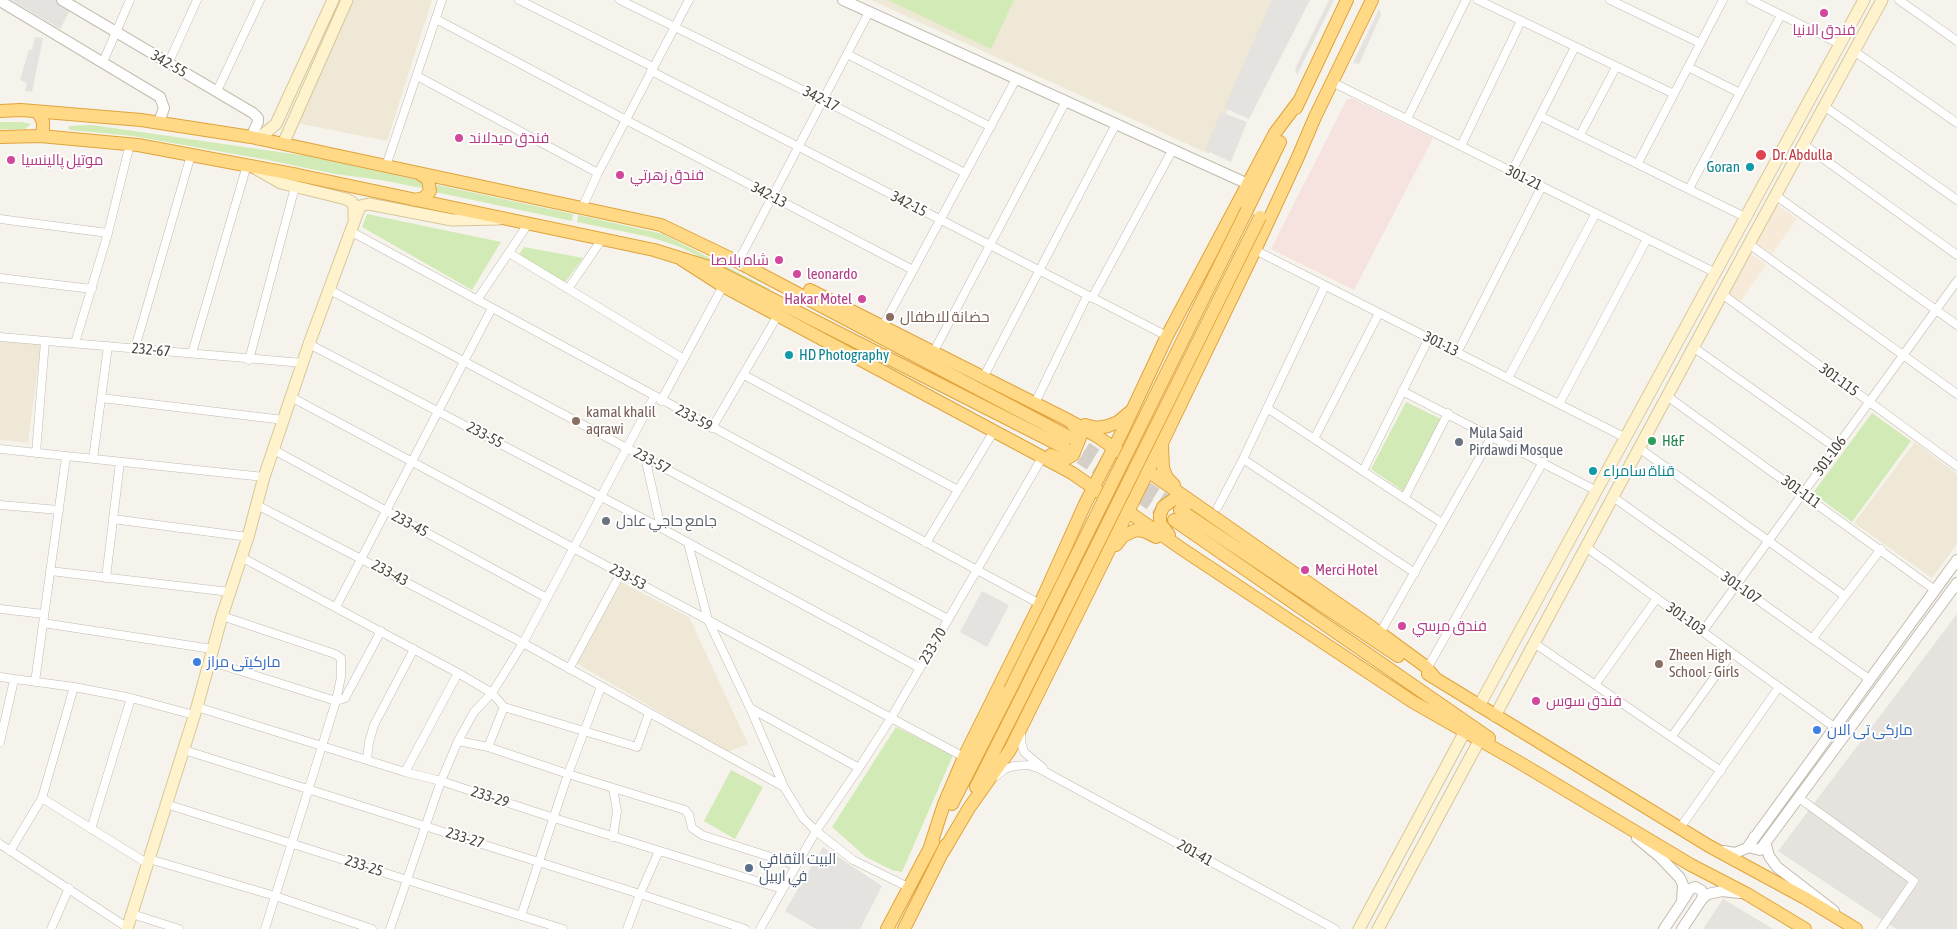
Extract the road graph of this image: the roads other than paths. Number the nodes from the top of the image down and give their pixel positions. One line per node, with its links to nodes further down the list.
1 (62, 0): 28 (street, 342-55)
2 (130, 0): 28 (street)
3 (197, 0): 36 (street)
4 (260, 0): 43 (street)
5 (333, 0): 67 (main road)
6 (347, 0): 69 (main road)
7 (442, 0): 25 (street)
8 (519, 0): 39 (street, 342-15)
9 (620, 0): 27 (street, 342-17)
10 (689, 0): 27 (street)
11 (843, 0): 23 (street)
12 (1347, 0): 48 (highway)
13 (1372, 0): 42 (highway)
14 (1466, 0): 55 (street)
15 (1478, 0): 26 (street)
16 (1610, 0): 30 (street)
17 (1723, 0): 30 (street)
18 (1751, 0): 24 (street)
19 (1864, 0): 31 (main road)
20 (1882, 0): 33 (main road)
21 (1899, 0): 29 (street)
22 (0, 1): 35 (street)
23 (869, 12): 34 (street); 41 (street)
24 (1781, 15): 31 (street); 44 (street)
25 (436, 19): 40 (street); 57 (street, 342-13)
26 (1521, 21): 32 (street); 71 (street)
27 (675, 26): 39 (street); 46 (street, 342-17)
28 (116, 33): 35 (street); 36 (street, 342-55)
29 (1957, 41)
30 (1700, 43): 38 (street)
31 (1840, 44): 56 (main road)
32 (1575, 47): 37 (street); 53 (street)
33 (1854, 51): 49 (main road); 59 (street)
34 (847, 54): 46 (street); 62 (street)
35 (103, 62): 58 (street)
36 (168, 64): 43 (street, 342-55)
37 (1616, 66): 45 (street); 63 (street)
38 (1688, 66): 44 (street); 45 (street)
39 (652, 69): 57 (street); 72 (street, 342-15)
40 (417, 76): 77 (street); 80 (street)
41 (1016, 79): 47 (street); 62 (street)
42 (1332, 82): 54 (highway); 55 (street, 301-21)
43 (217, 91): 67 (street, 342-55)
44 (1740, 93): 85 (street)
45 (1674, 94): 75 (street)
46 (823, 100): 72 (street); 81 (street, 342-17)
47 (1066, 101): 60 (street); 103 (street)
48 (1299, 101): 82 (highway); 321 (highway, bridge)
49 (1824, 106): 61 (main road); 89 (street)
50 (0, 111): 51 (highway)
51 (38, 112): 52 (highway); 64 (highway)
52 (66, 114): 58 (highway); 66 (highway)
53 (1540, 116): 63 (street); 79 (street)
54 (1314, 117): 104 (highway); 324 (highway, bridge)
55 (1407, 119): 71 (street, 301-21)
56 (1800, 119): 61 (main road); 93 (main road)
57 (626, 120): 80 (street); 87 (street, 342-13)
58 (159, 122): 67 (highway)
59 (1957, 123)
60 (1116, 124): 73 (street); 110 (street)
61 (1813, 126): 70 (main road)
62 (990, 127): 81 (street)
63 (1580, 135): 75 (street)
64 (40, 136): 65 (highway); 66 (highway)
65 (0, 137)
66 (63, 138): 68 (highway)
67 (255, 138): 69 (highway)
68 (130, 144): 74 (highway); 99 (street)
69 (283, 144): 77 (highway)
70 (1803, 144): 86 (main road); 106 (street)
71 (1461, 146): 79 (street, 301-21)
72 (798, 147): 87 (street); 96 (street, 342-15)
73 (1173, 149): 82 (street); 120 (street)
74 (191, 155): 76 (highway); 136 (street)
75 (1638, 163): 85 (street)
76 (249, 166): 84 (main road); 88 (highway); 139 (street)
77 (386, 166): 78 (highway)
78 (418, 172): 88 (highway); 90 (highway)
79 (1512, 172): 83 (street, 301-21)
80 (598, 173): 90 (street)
81 (965, 173): 96 (street)
82 (1248, 184): 128 (highway)
83 (1542, 186): 91 (street, 301-21); 138 (street)
84 (294, 187): 95 (main road); 142 (street)
85 (1689, 188): 93 (street)
86 (1775, 195): 102 (main road); 123 (street)
87 (772, 197): 108 (street); 109 (street, 342-13)
88 (414, 200): 92 (highway)
89 (1957, 200)
90 (582, 208): 108 (highway)
91 (1596, 213): 101 (street, 301-21); 147 (street)
92 (501, 218): 95 (main road); 97 (highway)
93 (1747, 218): 111 (main road)
94 (0, 219): 99 (street)
95 (354, 219): 98 (main road)
96 (940, 220): 103 (street, 342-15); 109 (street)
97 (528, 224): 100 (highway); 105 (street)
98 (350, 231): 117 (main road); 121 (street, 233-59)
99 (108, 233): 116 (street)
100 (602, 239): 107 (highway); 118 (street)
101 (1647, 239): 111 (street, 301-21); 157 (street)
102 (1748, 244): 119 (main road); 140 (street)
103 (990, 246): 110 (street, 342-15); 137 (street)
104 (1255, 250): 115 (street, 301-13); 159 (highway)
105 (509, 253): 118 (street); 121 (street)
106 (1957, 255)
107 (681, 259): 108 (highway); 114 (highway)
108 (738, 262): 127 (highway)
109 (913, 270): 127 (street)
110 (1039, 271): 120 (street, 342-15); 146 (street)
111 (1716, 273): 169 (main road)
112 (0, 278): 116 (street)
113 (1957, 281): 123 (street, 301-106)
114 (723, 286): 125 (highway); 141 (street)
115 (1325, 286): 124 (street, 301-13); 160 (street)
116 (92, 289): 132 (street)
117 (328, 289): 133 (main road); 143 (street, 233-57)
118 (568, 289): 141 (street)
119 (1722, 294): 135 (main road); 155 (street, 301-115)
120 (1090, 297): 128 (street, 342-15); 156 (street)
121 (477, 300): 122 (street, 233-59)
122 (492, 308): 143 (street); 154 (street, 233-59)
123 (1936, 310): 126 (street); 140 (street, 301-106)
124 (1379, 313): 130 (street, 301-13); 170 (street)
125 (778, 315): 145 (street); 167 (highway)
126 (1957, 325)
127 (883, 326): 137 (highway)
128 (1167, 336): 148 (highway)
129 (0, 337): 131 (street, 232-67)
130 (1429, 338): 138 (street, 301-13); 149 (street)
131 (45, 341): 132 (street, 232-67); 177 (street)
132 (75, 343): 134 (street, 232-67)
133 (308, 344): 144 (main road); 161 (street, 233-55)
134 (108, 346): 136 (street, 232-67); 153 (street)
135 (1693, 347): 151 (main road); 174 (street)
136 (135, 348): 139 (street, 232-67)
137 (934, 351): 146 (highway)
138 (1457, 353): 147 (street, 301-13)
139 (192, 354): 142 (street, 232-67)
140 (1903, 355): 150 (street); 155 (street, 301-106)
141 (684, 359): 154 (street)
142 (249, 360): 144 (street, 232-67)
143 (464, 361): 161 (street); 172 (street, 233-57)
144 (303, 363): 152 (main road)
145 (744, 375): 166 (street); 194 (street)
146 (983, 378): 156 (highway)
147 (1508, 378): 157 (street, 301-13)
148 (1142, 390): 158 (highway); 159 (highway)
149 (1402, 391): 163 (street); 188 (street)
150 (1957, 394)
151 (1667, 396): 173 (main road); 196 (street, 301-111)
152 (291, 397): 165 (main road); 184 (street, 233-53)
153 (101, 398): 165 (street); 182 (street)
154 (658, 399): 166 (street, 233-59); 172 (street)
155 (1869, 402): 174 (street, 301-106); 187 (street, 301-115)
156 (1035, 403): 162 (highway)
157 (1560, 404): 169 (street, 301-13)
158 (1134, 406): 164 (highway); 178 (highway)
159 (1180, 406): 171 (highway)
160 (1267, 408): 170 (street); 183 (street)
161 (437, 410): 184 (street); 197 (street, 233-55)
162 (1054, 413): 164 (highway); 167 (highway)
163 (1448, 414): 168 (street); 198 (street)
164 (1066, 419): 178 (highway)
165 (284, 420): 176 (main road)
166 (712, 428): 214 (street, 233-59)
167 (998, 433): 180 (highway); 194 (street)
168 (1492, 436): 186 (street); 209 (street)
169 (1626, 438): 195 (main road)
170 (1314, 439): 188 (street)
171 (1162, 443): 190 (highway); 200 (highway)
172 (627, 448): 181 (street, 233-57); 197 (street)
173 (1639, 448): 199 (main road); 212 (street)
174 (1836, 448): 196 (street, 301-106)
175 (0, 450): 177 (street)
176 (274, 450): 191 (main road); 206 (street, 233-45)
177 (36, 453): 179 (street)
178 (1115, 453): 190 (highway); 192 (highway); 193 (highway)
179 (66, 456): 182 (street); 205 (street)
180 (1043, 456): 189 (highway); 224 (street, 233-70)
181 (645, 457): 210 (street); 243 (street, 233-57)
182 (93, 459): 185 (street)
183 (1243, 459): 207 (street); 227 (street)
184 (412, 461): 206 (street); 217 (street, 233-53)
185 (120, 462): 191 (street); 208 (street)
186 (1543, 462): 195 (street); 259 (street)
187 (1957, 466)
188 (1363, 471): 198 (street)
189 (1072, 473): 193 (highway); 201 (highway)
190 (1145, 473): 192 (highway); 200 (highway); 204 (highway)
191 (264, 477): 203 (main road)
192 (1121, 480): 193 (highway); 204 (highway)
193 (1097, 486): 201 (highway); 204 (highway)
194 (958, 490): 214 (street)
195 (1597, 491): 257 (main road)
196 (1803, 494): 212 (street, 301-106); 218 (street, 301-111)
197 (600, 496): 210 (street, 233-55); 217 (street)
198 (1405, 497): 209 (street)
199 (1613, 497): 216 (main road); 231 (street, 301-107)
200 (1192, 501): 207 (highway)
201 (1085, 504): 215 (highway)
202 (0, 505): 205 (street)
203 (257, 505): 211 (main road); 221 (street, 233-43)
204 (1127, 506): 219 (highway); 222 (highway)
205 (59, 510): 225 (street)
206 (386, 511): 221 (street); 235 (street, 233-45)
207 (1215, 511): 219 (highway); 247 (highway)
208 (113, 520): 211 (street); 228 (street)
209 (1442, 523): 227 (street)
210 (661, 528): 213 (street, 233-55)
211 (248, 536): 220 (main road)
212 (1769, 541): 231 (street, 301-106); 234 (street)
213 (688, 543): 242 (street); 255 (street, 233-55)
214 (926, 543): 224 (street, 233-59)
215 (1066, 546): 229 (highway); 237 (highway)
216 (1586, 547): 236 (street, 301-103); 250 (main road)
217 (573, 548): 226 (street, 233-53); 235 (street)
218 (1881, 549): 232 (street, 301-111); 234 (street)
219 (1186, 551): 222 (highway); 283 (highway)
220 (241, 557): 233 (main road); 238 (street)
221 (362, 558): 238 (street); 249 (street, 233-43)
222 (1106, 558): 229 (highway)
223 (1957, 560): 232 (street)
224 (977, 570): 237 (street, 233-59); 243 (street, 233-70)
225 (50, 571): 228 (street); 240 (street)
226 (621, 573): 242 (street, 233-53); 256 (street)
227 (1415, 573): 247 (street)
228 (106, 578): 233 (street)
229 (1094, 580): 279 (highway)
230 (1957, 583): 305 (street)
231 (1737, 586): 246 (street, 301-106); 248 (street, 301-107)
232 (1935, 590): 261 (street)
233 (230, 592): 241 (main road)
234 (1844, 596): 248 (street)
235 (547, 598): 249 (street)
236 (1657, 598): 246 (street, 301-103); 265 (street)
237 (1040, 604): 291 (highway)
238 (336, 607): 245 (street)
239 (0, 609): 240 (street)
240 (44, 614): 244 (street)
241 (222, 616): 251 (main road); 271 (street)
242 (708, 620): 274 (street); 278 (street, 233-53)
243 (948, 620): 255 (street, 233-70)
244 (43, 623): 251 (street); 264 (street)
245 (381, 631): 252 (street); 271 (street)
246 (1703, 632): 253 (street, 301-103)
247 (1380, 633): 259 (highway)
248 (1813, 638): 261 (street, 301-107)
249 (522, 643): 256 (street, 233-43); 269 (street)
250 (1534, 643): 263 (main road); 265 (street)
251 (212, 649): 254 (main road)
252 (414, 649): 258 (street); 292 (street)
253 (1732, 653): 268 (street, 301-103); 284 (street)
254 (209, 661): 271 (street); 275 (main road)
255 (920, 668): 278 (street, 233-70)
256 (569, 669): 267 (street, 233-43)
257 (1499, 671): 263 (main road); 272 (main road)
258 (458, 673): 269 (street); 296 (street)
259 (1431, 673): 272 (highway); 293 (highway)
260 (0, 677): 262 (street, 233-29)
261 (1869, 679): 280 (street)
262 (14, 680): 264 (street, 233-29); 281 (street)
263 (1514, 680): 277 (main road)
264 (35, 682): 266 (street, 233-29)
265 (1595, 685): 284 (street)
266 (74, 687): 270 (street, 233-29); 304 (street)
267 (601, 687): 276 (street, 233-43); 282 (street)
268 (1779, 687): 280 (street, 301-103); 295 (street)
269 (492, 693): 273 (street); 285 (street)
270 (131, 698): 275 (street, 233-29); 313 (street)
271 (336, 701): 288 (street)
272 (1480, 706): 277 (highway)
273 (504, 707): 282 (street); 289 (street)
274 (750, 708): 294 (street); 300 (street)
275 (196, 711): 288 (street, 233-29); 290 (main road)
276 (649, 713): 282 (street); 300 (street, 233-43)
277 (1495, 716): 312 (highway)
278 (891, 718): 291 (street, 233-53); 294 (street, 233-70)
279 (1024, 720): 298 (street, 201-41); 303 (highway)
280 (1834, 727): 316 (street)
281 (2, 731): 287 (street)
282 (584, 732): 297 (street)
283 (1464, 733): 286 (highway); 306 (main road)
284 (1672, 736): 295 (street)
285 (458, 741): 289 (street); 299 (street)
286 (1479, 741): 293 (highway); 308 (main road)
287 (0, 742)
288 (322, 746): 292 (street, 233-29); 302 (street)
289 (488, 748): 297 (street)
290 (184, 750): 302 (street, 233-27); 307 (main road)
291 (964, 757): 321 (highway)
292 (367, 760): 296 (street, 233-29)
293 (1522, 764): 310 (highway)
294 (860, 768): 314 (street, 233-70)
295 (1721, 771): 312 (street)
296 (405, 772): 299 (street, 233-29)
297 (568, 774): 301 (street); 309 (street)
298 (1054, 776): 303 (street, 201-41); 352 (street, 201-41)
299 (441, 781): 309 (street, 233-29); 311 (street)
300 (784, 787): 314 (street)
301 (613, 788): 315 (street); 327 (street)
302 (310, 789): 311 (street, 233-27); 317 (street)
303 (982, 789): 324 (highway)
304 (42, 798): 313 (street); 322 (street)
305 (1799, 798): 318 (street); 358 (street)
306 (1428, 799): 308 (main road); 353 (main road)
307 (166, 804): 317 (street, 233-25); 325 (main road)
308 (1444, 807): 354 (main road)
309 (554, 818): 315 (street, 233-29); 326 (street)
310 (1616, 821): 333 (highway); 336 (street)
311 (426, 826): 326 (street, 233-27); 328 (street)
312 (1680, 828): 319 (highway)
313 (91, 829): 325 (street)
314 (816, 831): 327 (street, 233-70); 329 (street)
315 (613, 837): 323 (street, 233-29)
316 (1755, 837): 318 (street); 319 (street)
317 (292, 843): 328 (street, 233-25); 334 (street)
318 (1766, 845): 339 (street)
319 (1710, 846): 339 (highway)
320 (1, 847): 322 (street)
321 (930, 847): 329 (highway)
322 (10, 851): 330 (street)
323 (659, 851): 331 (street, 233-29); 332 (street)
324 (942, 852): 351 (highway)
325 (148, 862): 334 (street); 337 (main road)
326 (539, 862): 332 (street, 233-27); 338 (street)
327 (796, 865): 331 (street, 233-70)
328 (408, 880): 338 (street, 233-25); 345 (street)
329 (908, 887): 350 (highway)
330 (68, 888): 340 (street); 341 (street)
331 (782, 889): 349 (street, 233-70)
332 (640, 894): 347 (street); 348 (street, 233-27)
333 (1747, 894): 335 (street); 357 (highway)
334 (275, 896): 343 (street); 344 (street)
335 (1702, 899): 336 (street); 356 (street)
336 (1682, 902): 355 (street)
337 (132, 914): 341 (main road); 342 (street)
338 (521, 916): 346 (street, 233-25)
339 (1852, 927)
340 (51, 929)
341 (128, 929)
342 (179, 929)
343 (265, 929)
344 (372, 929)
345 (390, 929)
346 (563, 929)
347 (627, 929)
348 (745, 929)
349 (760, 929)
350 (887, 929)
351 (904, 929)
352 (1335, 929)
353 (1359, 929)
354 (1378, 929)
355 (1664, 929)
356 (1682, 929)
357 (1805, 929)
358 (1881, 929)

